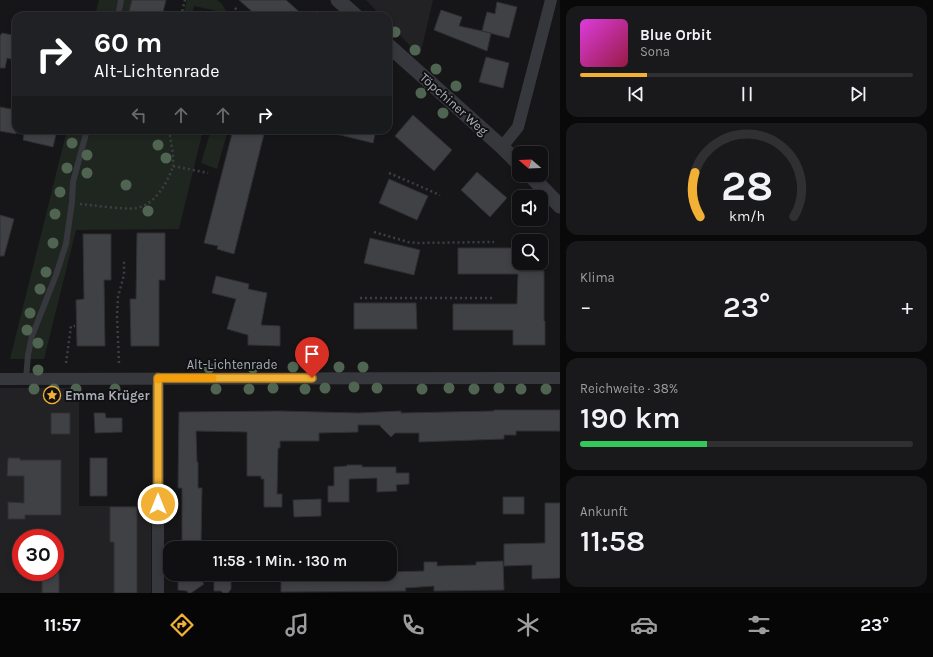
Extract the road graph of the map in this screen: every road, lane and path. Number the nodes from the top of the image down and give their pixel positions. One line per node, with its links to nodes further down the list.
1 (121, 0): 6 (lane)
2 (185, 0): 7 (path)
3 (338, 0): 9 (street)
4 (551, 0): 13 (street)
5 (235, 8): 8 (path)
6 (119, 12)
7 (182, 12)
8 (239, 12)
9 (352, 12)
10 (392, 49): 13 (street, Töpchiner Weg)
11 (86, 134): 20 (lane)
12 (170, 134): 15 (path)
13 (502, 147): 14 (street, Töpchiner Weg)
14 (512, 157)
15 (173, 166): 16 (path); 20 (path)
16 (208, 173)
17 (389, 173): 19 (path)
18 (537, 182): 21 (street)
19 (440, 195)
20 (72, 202): 33 (lane)
21 (560, 206)
22 (374, 232): 23 (path)
23 (494, 242)
24 (124, 260): 29 (path)
25 (360, 298): 26 (path)
26 (495, 298)
27 (75, 326): 28 (path)
28 (66, 363)
29 (119, 363)
30 (158, 378): 31 (street, Alt-Lichtenrade); 33 (street, Alt-Lichtenrade); 34 (street)
31 (560, 378)
32 (0, 379): 33 (street, Alt-Lichtenrade)
33 (26, 379)
34 (158, 593)

